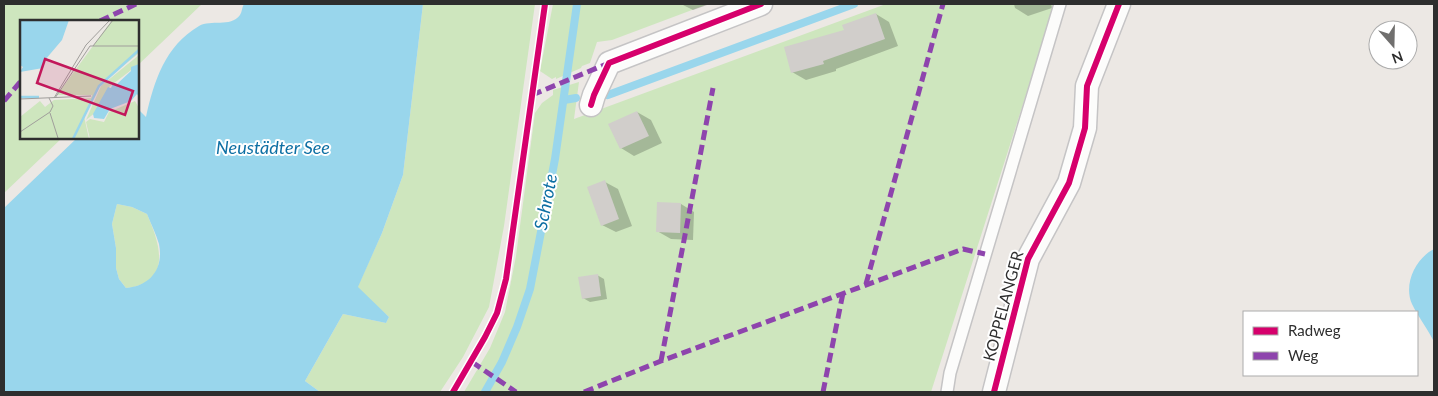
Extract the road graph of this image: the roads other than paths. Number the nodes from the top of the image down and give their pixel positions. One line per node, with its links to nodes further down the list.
1 (761, 4): 4 (street)
2 (1060, 4): 5 (lane)
3 (1119, 4): 6 (street, KOPPELANGER)
4 (591, 104)
5 (947, 392)
6 (994, 392)

